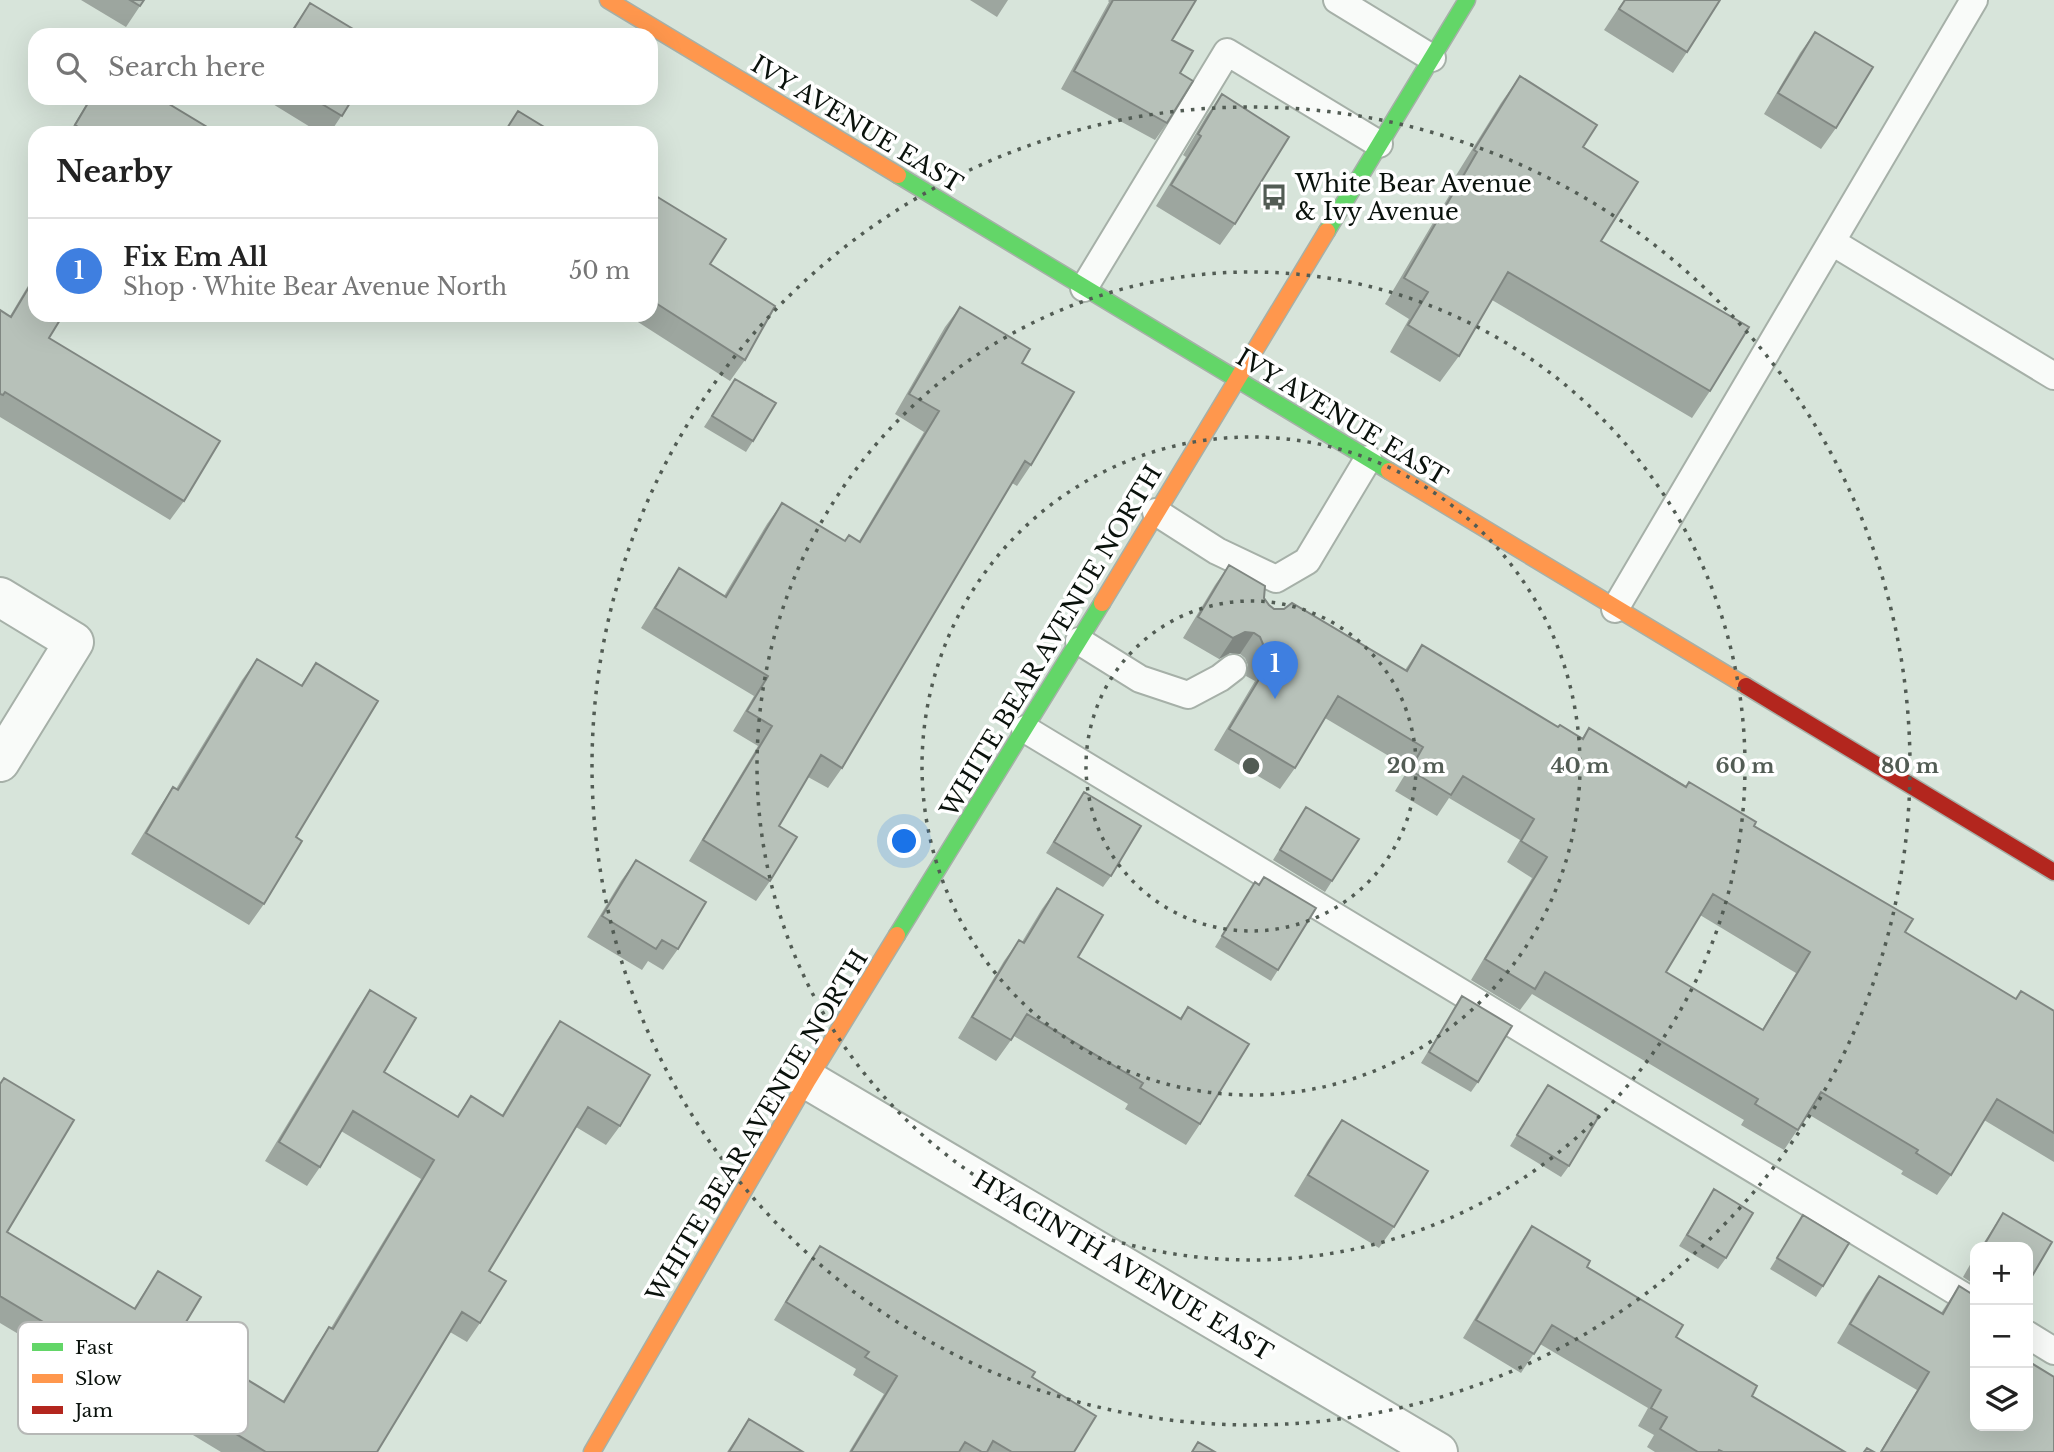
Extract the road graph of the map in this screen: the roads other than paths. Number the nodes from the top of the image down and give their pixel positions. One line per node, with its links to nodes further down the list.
1 (608, 0): 5 (street, IVY AVENUE EAST)
2 (1337, 0): 7 (lane)
3 (1467, 0): 7 (street, WHITE BEAR AVENUE NORTH)
4 (1975, 0): 9 (lane)
5 (654, 28)
6 (658, 30): 10 (street, IVY AVENUE EAST)
7 (1432, 58): 8 (street, WHITE BEAR AVENUE NORTH)
8 (1379, 144): 10 (lane); 12 (street, WHITE BEAR AVENUE NORTH)
9 (1832, 242): 11 (lane); 16 (lane)
10 (1084, 288): 12 (street, IVY AVENUE EAST)
11 (2054, 376)
12 (1236, 379): 13 (street, IVY AVENUE EAST); 14 (street, WHITE BEAR AVENUE NORTH)
13 (1368, 459): 14 (lane); 16 (street, IVY AVENUE EAST)
14 (1156, 512): 17 (street, WHITE BEAR AVENUE NORTH)
15 (0, 597): 20 (street)
16 (1615, 609): 21 (street, IVY AVENUE EAST)
17 (1079, 641): 18 (lane); 19 (street, WHITE BEAR AVENUE NORTH)
18 (1233, 668)
19 (1025, 729): 22 (street, WHITE BEAR AVENUE NORTH); 23 (lane)
20 (0, 762)
21 (2054, 872)
22 (808, 1080): 26 (street, WHITE BEAR AVENUE NORTH); 27 (street, HYACINTH AVENUE EAST)
23 (1970, 1300)
24 (2033, 1338): 25 (lane)
25 (2054, 1351)
26 (598, 1450)
27 (1438, 1452)

